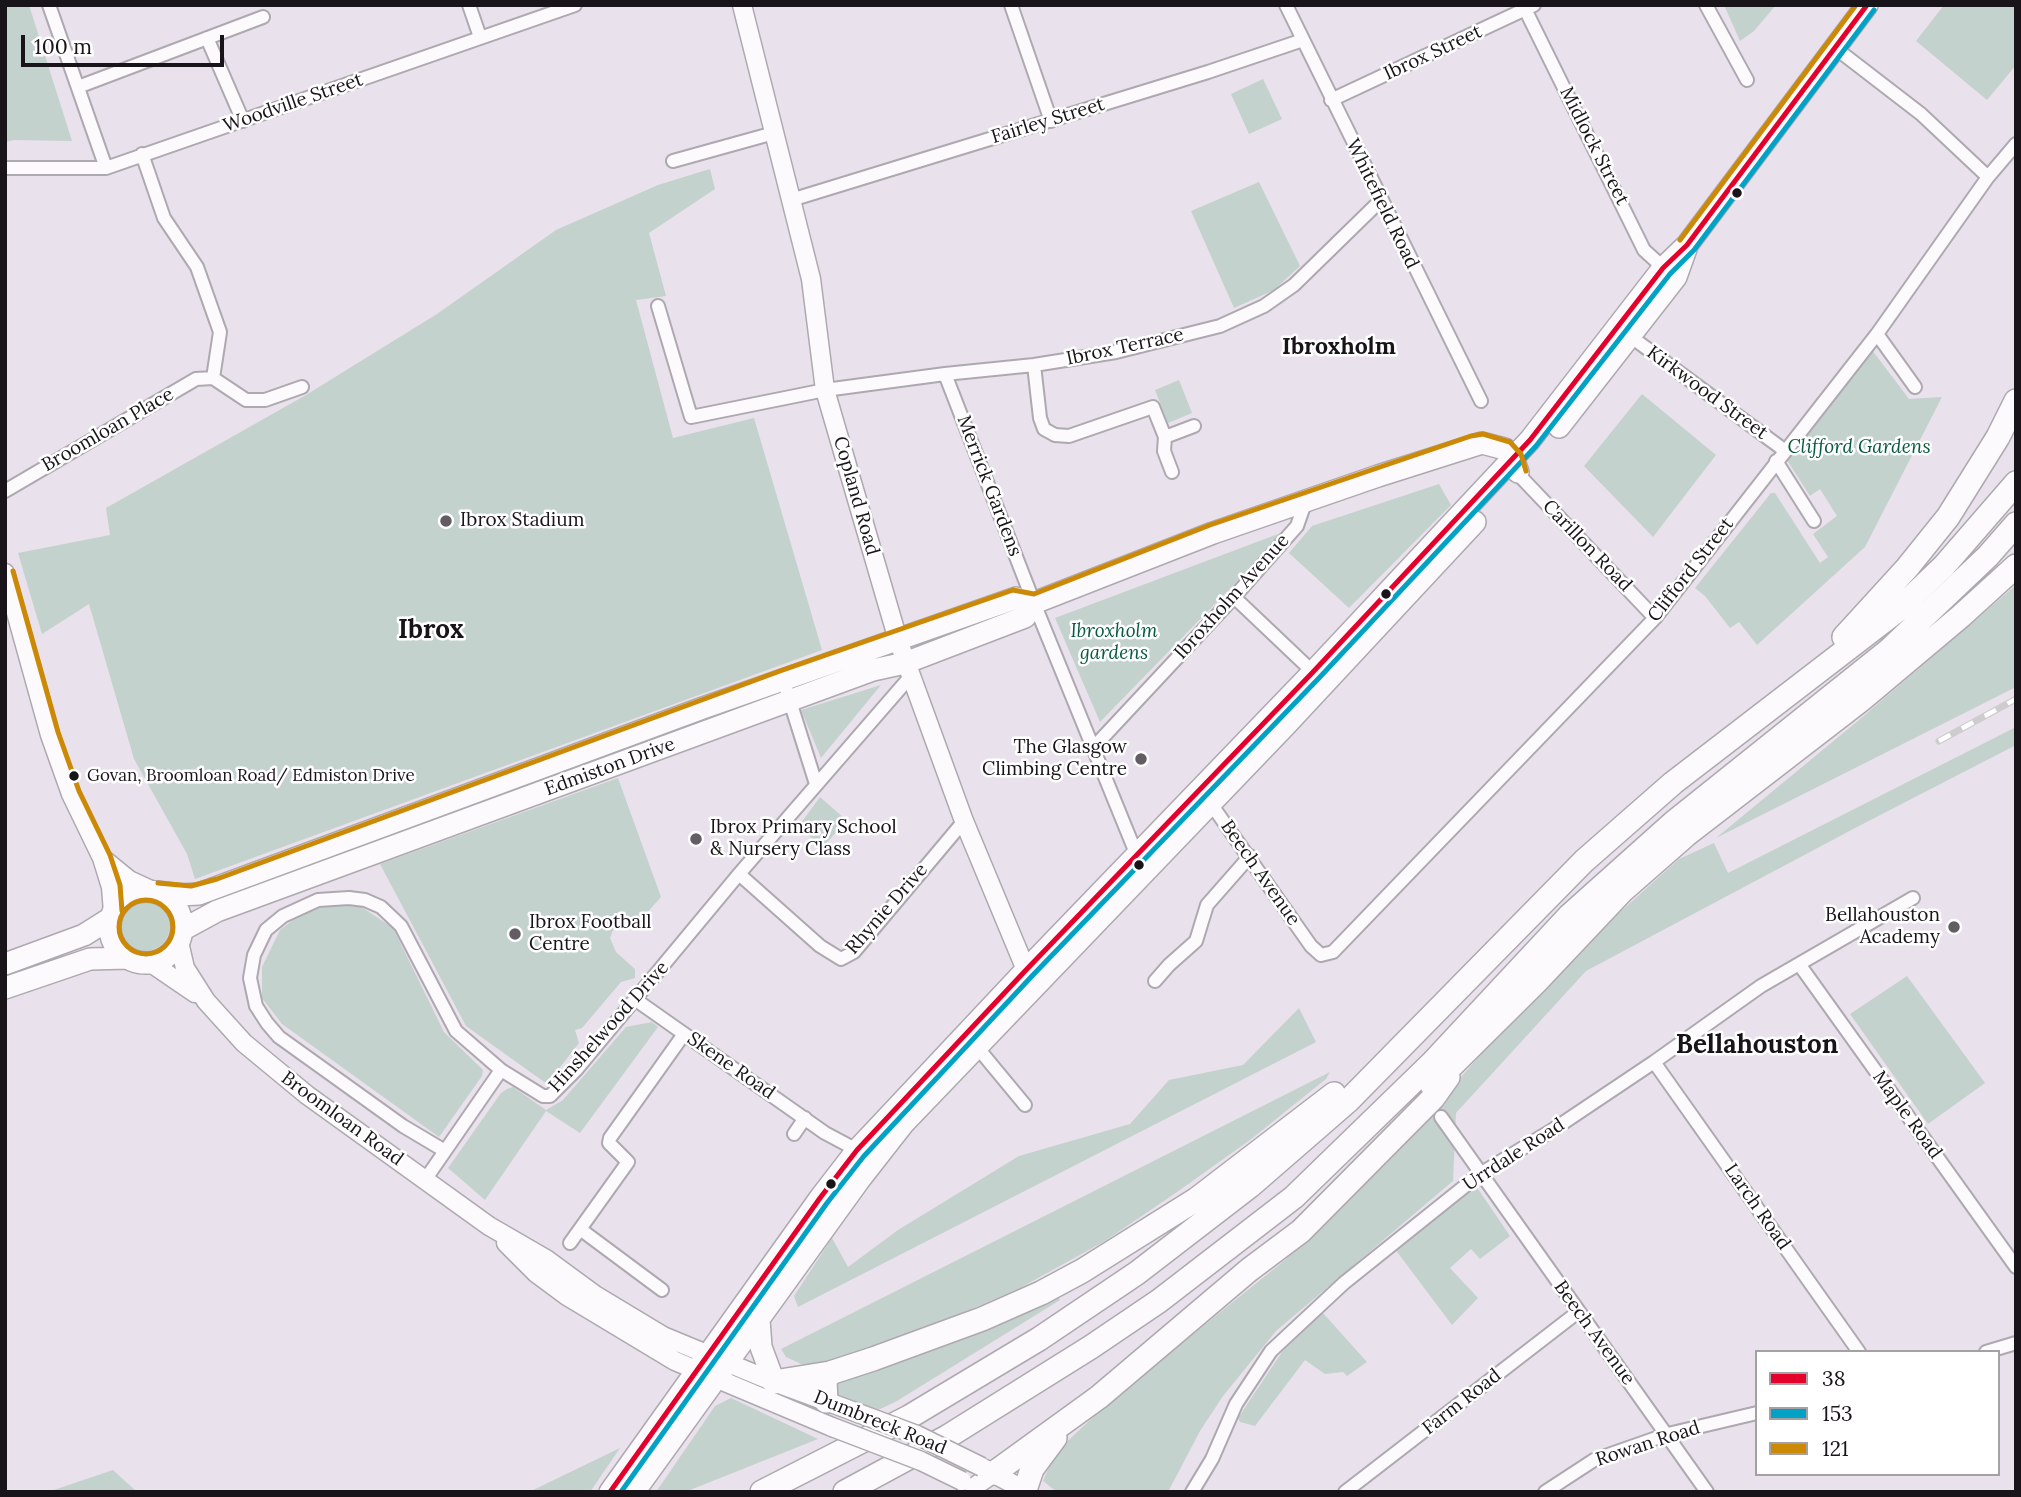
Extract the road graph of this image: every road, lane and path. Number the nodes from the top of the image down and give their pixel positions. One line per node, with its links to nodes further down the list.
1 (49, 5): 16 (street)
2 (469, 5): 11 (street)
3 (575, 5): 11 (street, Woodville Street)
4 (742, 5): 20 (street, Copland Road)
5 (1011, 5): 19 (street)
6 (1286, 5): 13 (street, Whitefield Road)
7 (1706, 5): 15 (street)
8 (1867, 5): 14 (main road)
9 (1527, 7): 17 (street, Ibrox Street); 29 (street, Midlock Street)
10 (263, 17): 12 (street)
11 (480, 37): 18 (street, Woodville Street)
12 (207, 38): 16 (street); 18 (street)
13 (1303, 40): 17 (street, Whitefield Road); 19 (street, Fairley Street)
14 (1834, 47): 26 (street); 29 (main road)
15 (1747, 80)
16 (78, 87): 25 (street)
17 (1331, 100): 28 (street, Whitefield Road)
18 (243, 121): 22 (street, Woodville Street)
19 (1051, 121): 27 (street, Fairley Street)
20 (774, 133): 23 (street); 27 (street, Copland Road)
21 (2016, 144): 26 (street, Clifford Street)
22 (142, 154): 25 (street, Woodville Street); 35 (street)
23 (673, 161)
24 (5, 167): 25 (street, Woodville Street)
25 (106, 168)
26 (1988, 177): 31 (street, Clifford Street)
27 (791, 200): 38 (street, Copland Road)
28 (1381, 200): 33 (street, Ibrox Terrace); 39 (street, Whitefield Road)
29 (1669, 273): 32 (main road); 45 (main road)
30 (658, 306): 38 (street, Ibrox Terrace)
31 (1877, 334): 37 (street); 43 (street, Clifford Street)
32 (1630, 336): 43 (street, Kirkwood Street); 45 (main road)
33 (1034, 365): 34 (street, Ibrox Terrace); 42 (street)
34 (945, 374): 38 (street, Ibrox Terrace); 55 (street, Merrick Gardens)
35 (213, 378): 36 (street); 48 (street, Broomloan Place)
36 (302, 387)
37 (1914, 387)
38 (825, 390): 57 (street, Copland Road)
39 (1481, 401)
40 (2016, 401): 60 (highway)
41 (1194, 426): 42 (street)
42 (1166, 437): 46 (street)
43 (1784, 450): 44 (street, Clifford Street)
44 (1776, 461): 50 (street, Kirkwood Street); 56 (street, Clifford Street)
45 (1516, 466): 49 (main road, Edmiston Drive); 56 (street, Carillon Road); 59 (main road); 65 (main road)
46 (1172, 472)
47 (2016, 483): 60 (highway)
48 (5, 491)
49 (1306, 503): 54 (street, Ibroxholm Avenue); 55 (main road, Edmiston Drive)
50 (1814, 521)
51 (2016, 524): 99 (highway)
52 (2016, 566): 88 (highway)
53 (5, 573): 68 (street)
54 (1234, 597): 59 (street); 63 (street, Ibroxholm Avenue)
55 (1034, 603): 57 (main road, Edmiston Drive); 58 (main road, Edmiston Drive); 63 (street, Merrick Gardens)
56 (1655, 618): 75 (street, Clifford Street)
57 (898, 640): 58 (street, Copland Road); 61 (main road, Edmiston Drive)
58 (908, 670): 62 (main road, Edmiston Drive); 64 (street, Hinshelwood Drive); 66 (street, Copland Road)
59 (1313, 672): 65 (main road)
60 (1807, 678): 82 (highway)
61 (783, 679): 62 (street); 71 (main road, Edmiston Drive)
62 (790, 701): 64 (street); 74 (main road, Edmiston Drive)
63 (1093, 748): 69 (street, Merrick Gardens)
64 (816, 784): 70 (street, Hinshelwood Drive)
65 (1205, 797): 67 (street, Beech Avenue); 69 (main road)
66 (964, 821): 70 (street, Rhynie Drive); 80 (street, Copland Road)
67 (1250, 856): 75 (street, Beech Avenue); 81 (street)
68 (102, 858): 71 (street); 73 (street)
69 (1142, 862): 80 (main road); 87 (main road)
70 (739, 874): 84 (street, Hinshelwood Drive)
71 (156, 892): 73 (main road); 74 (main road)
72 (1913, 898): 79 (street, Urrdale Road)
73 (112, 915): 76 (main road); 78 (main road)
74 (180, 936): 77 (main road); 85 (street, Broomloan Road)
75 (1321, 955)
76 (127, 958): 77 (main road); 83 (main road)
77 (150, 963): 85 (street, Broomloan Road)
78 (5, 964)
79 (1799, 964): 89 (street, Urrdale Road); 102 (street, Maple Road)
80 (1026, 970): 95 (main road)
81 (1155, 981)
82 (1462, 984): 111 (highway); 123 (highway)
83 (5, 988)
84 (636, 1000): 86 (street, Skene Road); 90 (street, Hinshelwood Drive)
85 (206, 1002): 98 (street, Broomloan Road)
86 (684, 1034): 92 (street, Skene Road); 100 (street)
87 (977, 1047): 91 (street); 105 (main road)
88 (1466, 1051): 99 (highway); 115 (highway)
89 (1654, 1062): 97 (street, Urrdale Road); 107 (street, Larch Road)
90 (500, 1070): 96 (street); 96 (street, Hinshelwood Drive)
91 (1025, 1105)
92 (805, 1118): 94 (street); 95 (street, Skene Road)
93 (1441, 1118): 97 (street, Beech Avenue)
94 (794, 1134)
95 (857, 1150): 109 (main road)
96 (445, 1151): 98 (street)
97 (1480, 1174): 104 (street, Beech Avenue); 125 (street, Urrdale Road)
98 (425, 1180): 109 (street, Broomloan Road)
99 (1294, 1197): 124 (highway)
100 (580, 1229): 101 (street); 103 (street)
101 (570, 1243)
102 (2016, 1266)
103 (662, 1290)
104 (1578, 1312): 117 (street, Beech Avenue); 126 (street, Farm Road)
105 (759, 1320): 110 (main road); 112 (main road)
106 (2016, 1343): 108 (street)
107 (1858, 1350)
108 (1993, 1350)
109 (702, 1362): 110 (street, Broomloan Road); 118 (main road)
110 (722, 1371): 112 (street, Dumbreck Road); 116 (street, Dumbreck Road); 118 (main road)
111 (830, 1373): 112 (highway); 113 (highway)
112 (774, 1382): 113 (street, Dumbreck Road)
113 (826, 1401): 116 (street); 119 (street, Dumbreck Road, bridge)
114 (1755, 1413): 117 (street, Rowan Road)
115 (1075, 1415): 119 (highway); 120 (highway)
116 (832, 1427): 119 (street, Dumbreck Road, bridge)
117 (1668, 1434): 127 (street, Rowan Road); 128 (street, Beech Avenue)
118 (646, 1458): 121 (main road); 122 (main road)
119 (979, 1480): 120 (street, Dumbreck Road)
120 (1026, 1491)
121 (610, 1492)
122 (634, 1492)
123 (762, 1492)
124 (845, 1492)
125 (1192, 1492)
126 (1345, 1492)
127 (1545, 1492)
128 (1707, 1492)

